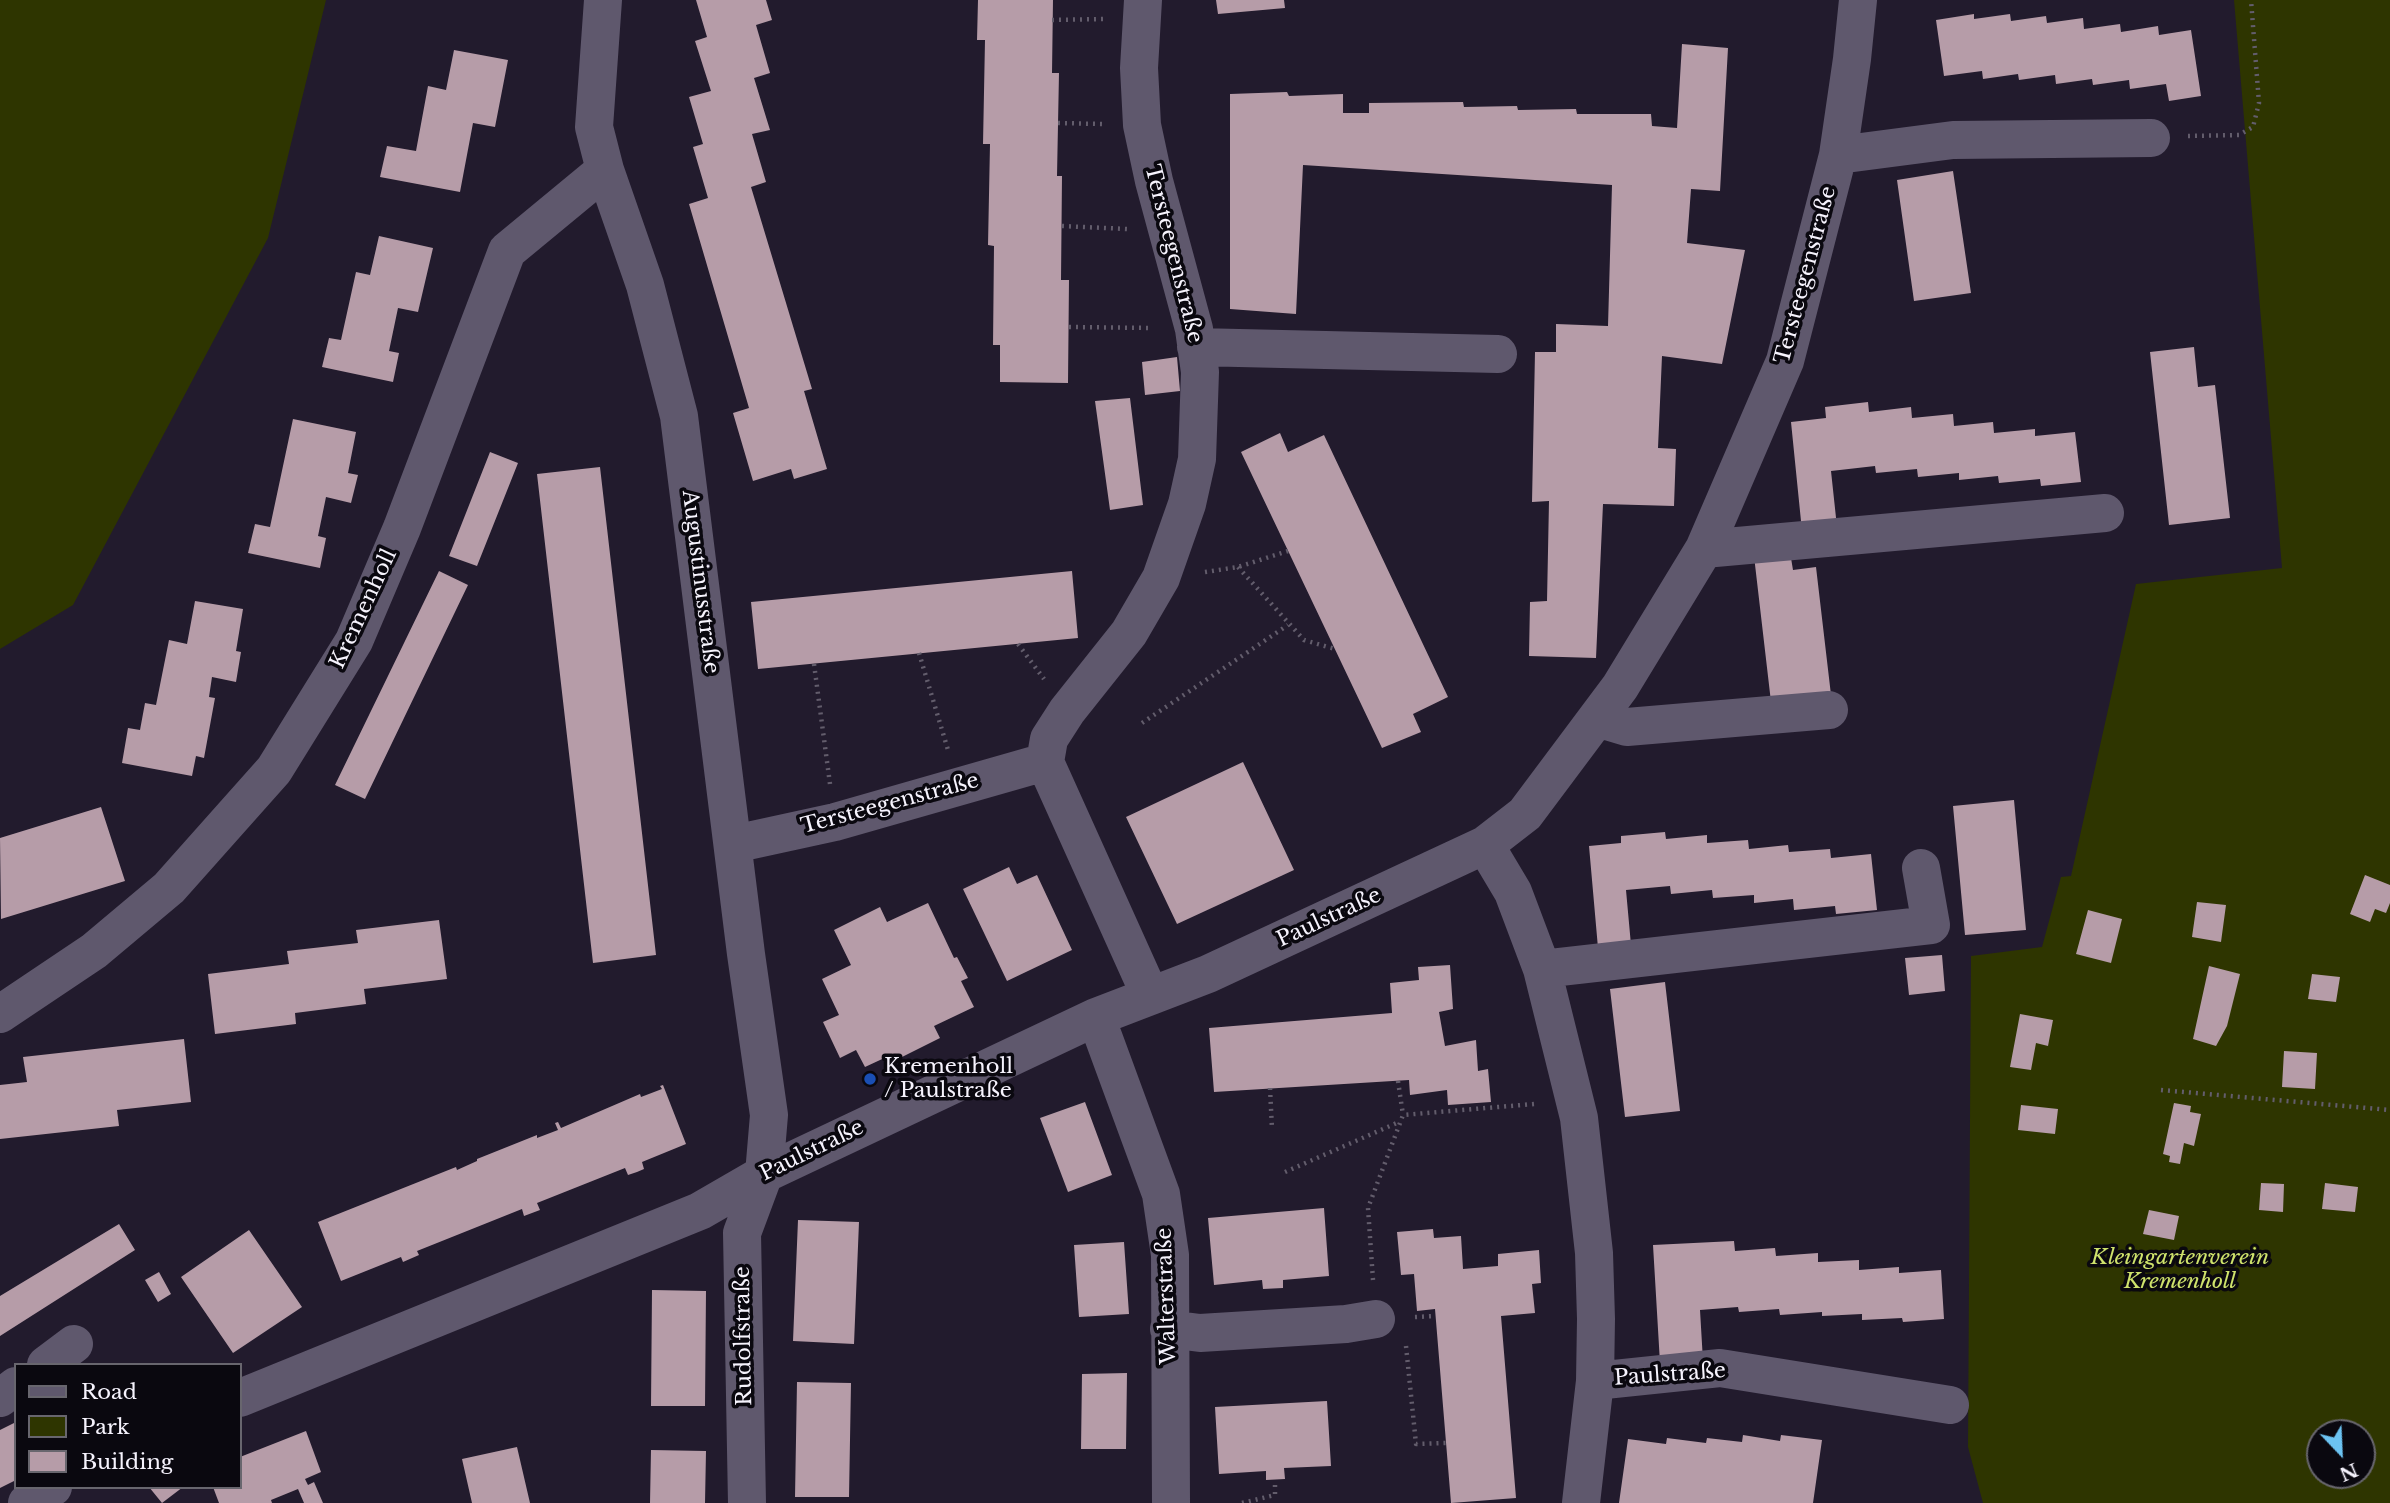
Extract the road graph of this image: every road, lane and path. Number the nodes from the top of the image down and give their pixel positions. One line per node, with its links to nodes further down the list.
1 (603, 0): 8 (street, Augustinusstraße)
2 (1858, 0): 7 (street, Tersteegenstraße)
3 (2251, 0): 6 (path)
4 (1142, 9): 5 (path); 10 (street, Tersteegenstraße)
5 (1052, 20)
6 (2151, 138): 7 (street)
7 (1838, 155): 15 (street, Tersteegenstraße)
8 (605, 170): 29 (street, Augustinusstraße); 34 (street, Kremenholl)
9 (1062, 226): 10 (path)
10 (1168, 231): 12 (street, Tersteegenstraße)
11 (1069, 327): 12 (path)
12 (1195, 338): 13 (street); 18 (street, Tersteegenstraße)
13 (1498, 354)
14 (2105, 513): 15 (street)
15 (1703, 549): 24 (street, Tersteegenstraße)
16 (1289, 551): 17 (path)
17 (1238, 567): 18 (path); 19 (path)
18 (1161, 578): 26 (street, Tersteegenstraße)
19 (1288, 625): 20 (path); 25 (path)
20 (1335, 649)
21 (919, 653): 27 (path)
22 (814, 664): 28 (path)
23 (1829, 710): 24 (street)
24 (1597, 718): 30 (street, Tersteegenstraße)
25 (1142, 723)
26 (1045, 762): 27 (street, Tersteegenstraße); 33 (street)
27 (959, 786): 28 (street, Tersteegenstraße)
28 (835, 822): 29 (street, Tersteegenstraße)
29 (734, 844): 45 (street, Augustinusstraße)
30 (1485, 845): 32 (street, Paulstraße); 33 (street, Paulstraße)
31 (1921, 868): 32 (street)
32 (1542, 969): 39 (street, Paulstraße)
33 (1150, 995): 35 (street, Paulstraße)
34 (0, 1014)
35 (1097, 1017): 45 (street, Paulstraße); 48 (street, Walterstraße)
36 (1398, 1081): 41 (path)
37 (1270, 1088): 43 (path)
38 (2161, 1090): 40 (path)
39 (1573, 1098): 41 (path); 50 (street, Paulstraße)
40 (2390, 1110)
41 (1403, 1115): 42 (path)
42 (1400, 1121): 44 (path); 47 (path)
43 (1272, 1129)
44 (1285, 1172)
45 (764, 1174): 51 (street, Paulstraße); 57 (street, Rudolfstraße)
46 (1435, 1317): 47 (path)
47 (1390, 1318): 48 (street)
48 (1168, 1329): 58 (street, Walterstraße)
49 (1406, 1342): 53 (path)
50 (1595, 1381): 52 (street, Paulstraße); 60 (street)
51 (242, 1397)
52 (1950, 1405)
53 (1446, 1443)
54 (1275, 1480): 59 (path)
55 (50, 1489): 56 (street)
56 (27, 1503)
57 (747, 1503)
58 (1171, 1503)
59 (1242, 1503)
60 (1581, 1503)

